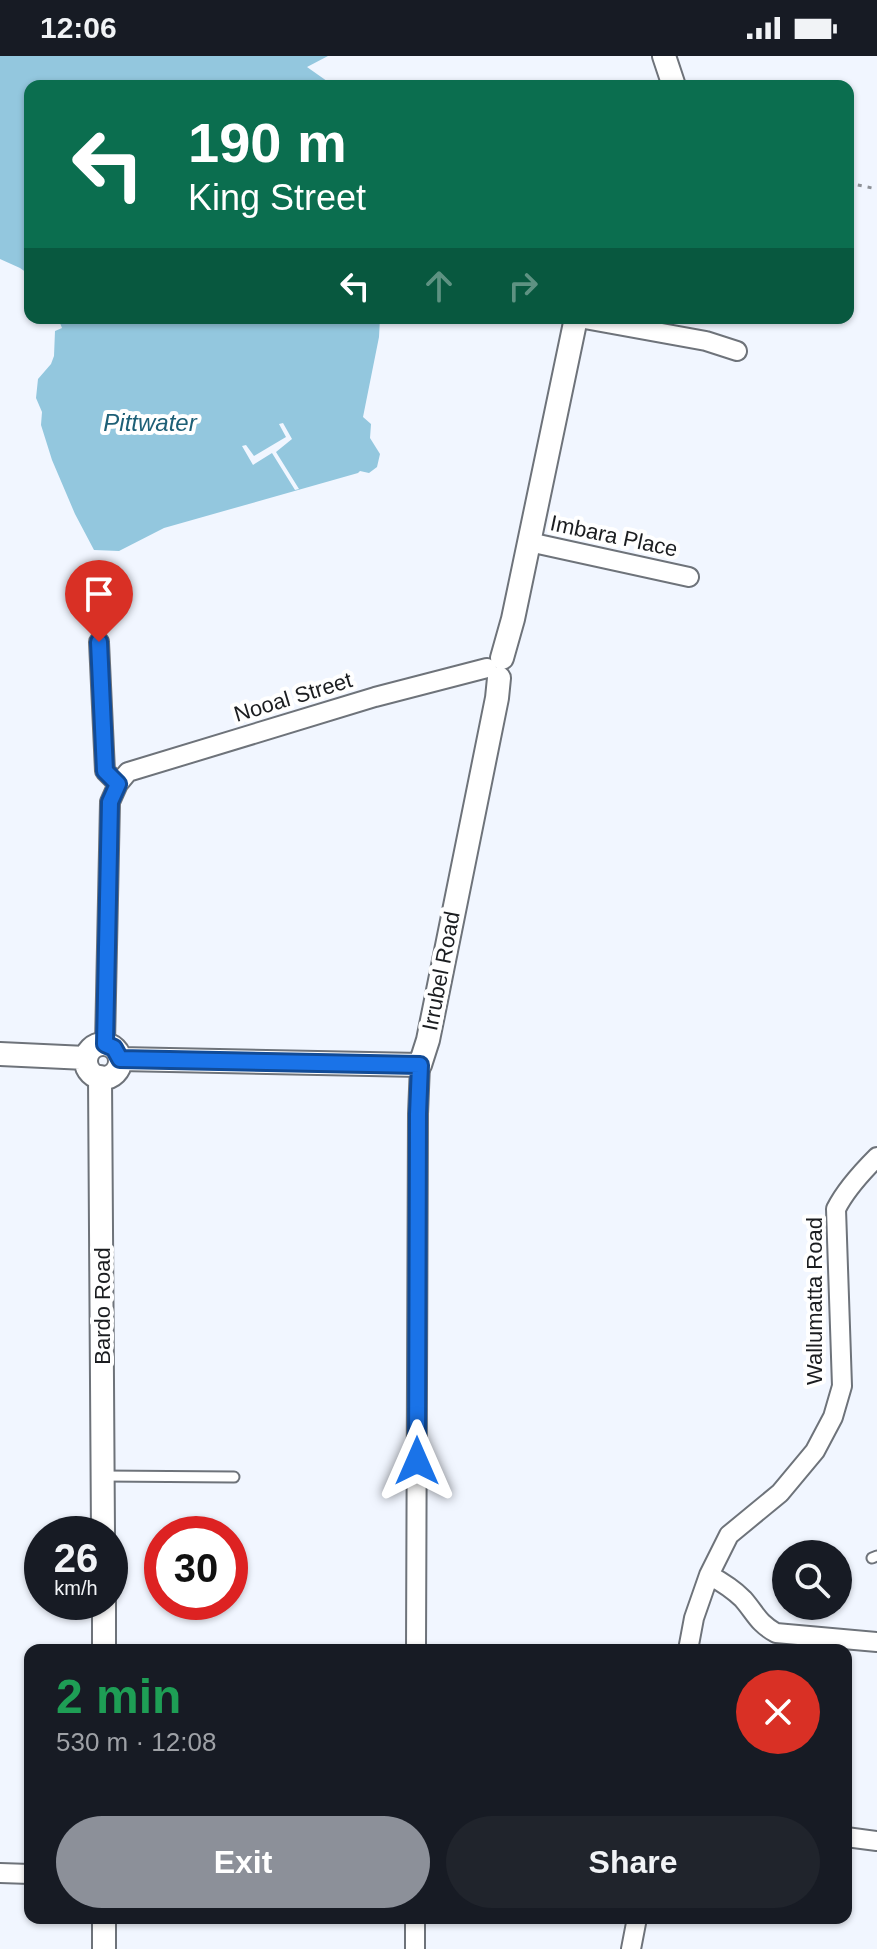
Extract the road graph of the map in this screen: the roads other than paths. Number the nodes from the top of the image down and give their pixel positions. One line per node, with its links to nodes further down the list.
1 (664, 56): 2 (street)
2 (672, 80)
3 (577, 324): 6 (street, Irrubel Road)
4 (611, 324): 5 (street)
5 (737, 351)
6 (529, 542): 7 (street, Imbara Place); 9 (street, Irrubel Road)
7 (689, 577)
8 (99, 642): 10 (street)
9 (496, 668): 10 (street, Nooal Street); 14 (street, Irrubel Road)
10 (118, 784): 11 (street)
11 (113, 1051): 13 (street); 14 (street); 15 (street)
12 (0, 1054): 13 (street)
13 (86, 1058): 15 (street)
14 (420, 1065): 24 (street, Irrubel Road)
15 (100, 1077): 17 (street, Bardo Road)
16 (877, 1157): 20 (street, Wallumatta Road)
17 (103, 1476): 18 (lane); 19 (street, Bardo Road)
18 (234, 1477)
19 (103, 1516)
20 (709, 1575): 22 (street); 25 (street, Wallumatta Road)
21 (104, 1620): 23 (street)
22 (877, 1642)
23 (104, 1644)
24 (416, 1644)
25 (689, 1644)
26 (852, 1838): 27 (street)
27 (877, 1841)
28 (0, 1873): 29 (street)
29 (24, 1874)
30 (104, 1924): 33 (street)
31 (415, 1924): 34 (street)
32 (636, 1924): 35 (street)
33 (104, 1949)
34 (415, 1949)
35 (631, 1949)

